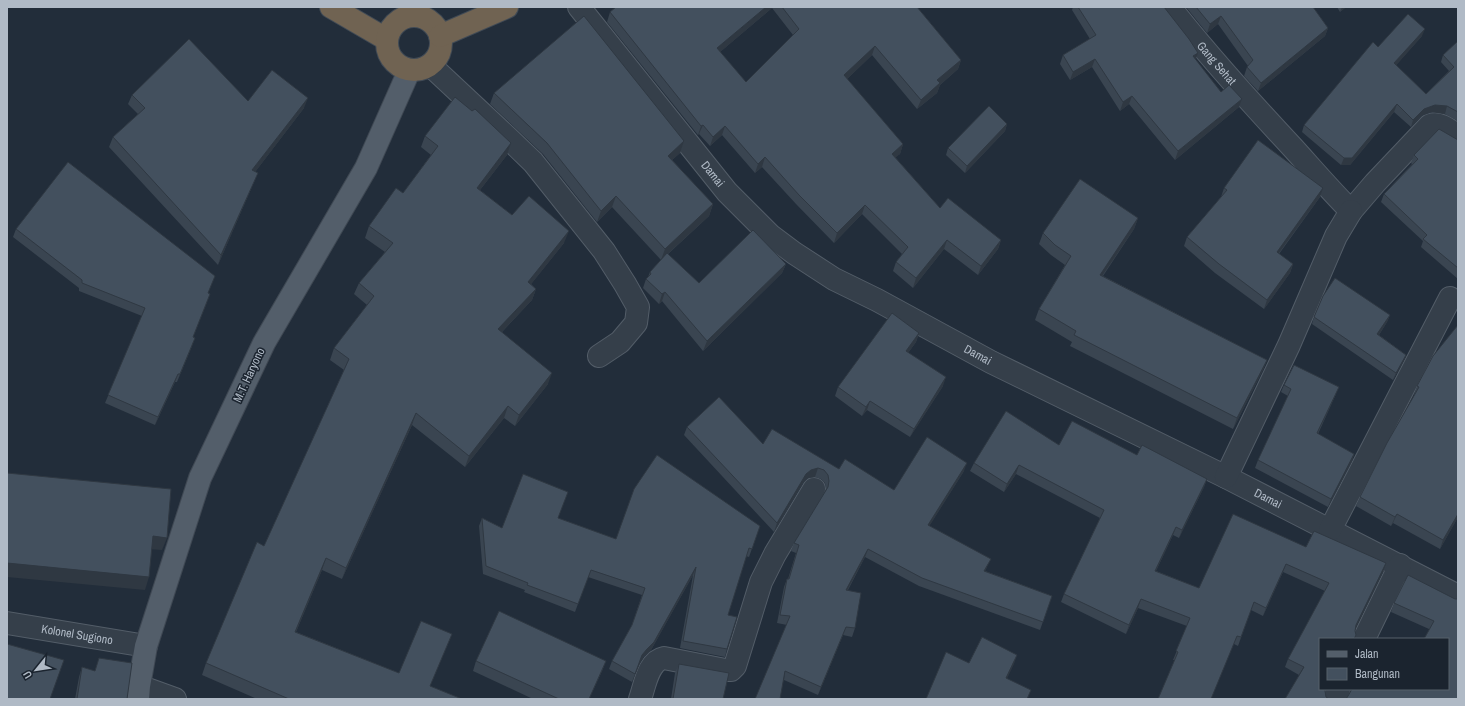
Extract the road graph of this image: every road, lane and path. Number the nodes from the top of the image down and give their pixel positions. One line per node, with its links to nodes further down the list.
1 (331, 7): 6 (highway)
2 (507, 7): 5 (highway)
3 (579, 7): 12 (street, Damai)
4 (1170, 7): 9 (street, Gang Sehat)
5 (440, 36): 6 (highway); 7 (highway)
6 (386, 39): 7 (highway)
7 (420, 68): 11 (street); 19 (main road, M.T. Haryono)
8 (1458, 136): 9 (street)
9 (1351, 211): 12 (street)
10 (1450, 298): 14 (street)
11 (599, 356)
12 (1226, 477): 14 (street, Damai)
13 (814, 489): 23 (street)
14 (1330, 530): 15 (street, Damai)
15 (1400, 565): 16 (street, Damai); 18 (street)
16 (1458, 596)
17 (7, 623): 19 (street, Kolonel Sugiono)
18 (1364, 638)
19 (146, 646): 21 (main road, M.T. Haryono)
20 (1338, 690): 24 (street)
21 (138, 692): 22 (street)
22 (175, 699)
23 (640, 699)
24 (1334, 699)

